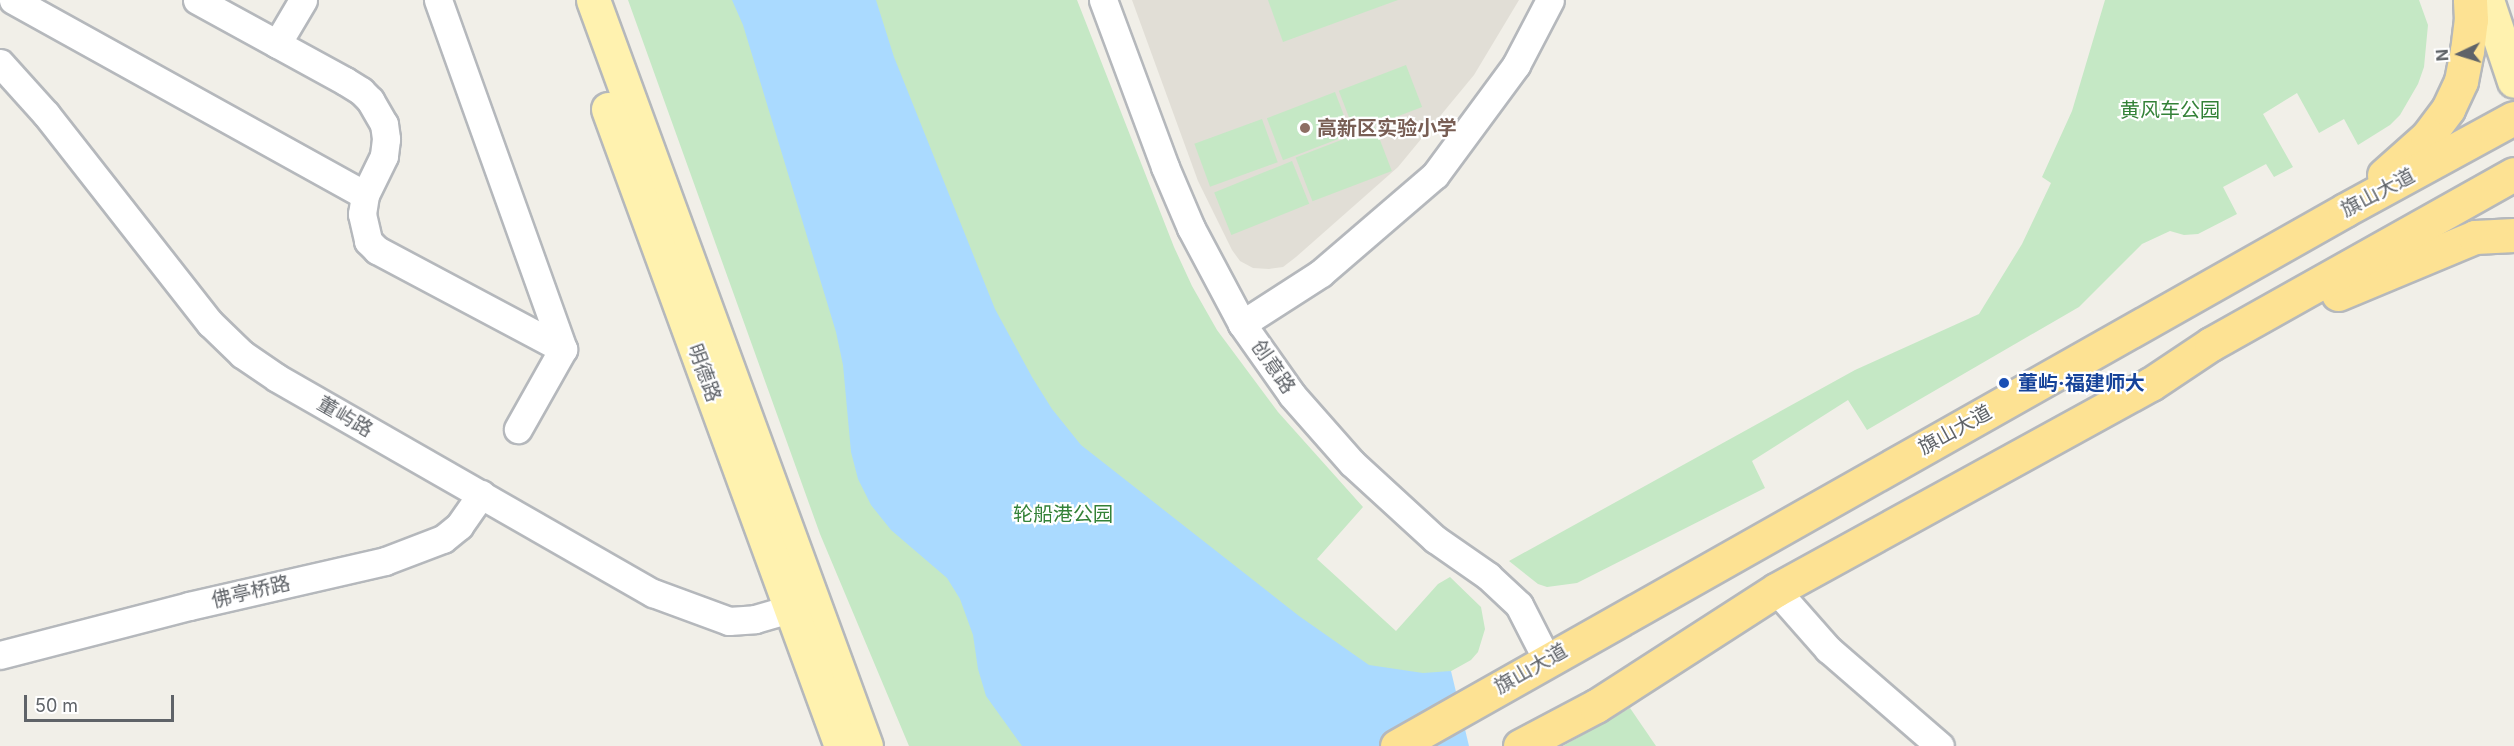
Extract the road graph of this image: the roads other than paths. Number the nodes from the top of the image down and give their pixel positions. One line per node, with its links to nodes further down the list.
1 (13, 0): 16 (street)
2 (197, 0): 11 (street)
3 (303, 0): 11 (street)
4 (438, 0): 21 (street)
5 (568, 0): 25 (main road, 明德路)
6 (593, 0): 30 (main road)
7 (1103, 0): 19 (street, 创意路)
8 (1550, 0): 19 (street)
9 (2470, 0): 17 (highway)
10 (2487, 0): 13 (main road)
11 (278, 44): 16 (street)
12 (0, 63): 23 (street, 董屿路)
13 (2514, 81)
14 (2514, 118): 17 (highway, 旗山大道)
15 (2514, 174): 20 (highway)
16 (365, 195): 21 (street)
17 (2345, 210): 27 (highway, 旗山大道)
18 (2514, 235): 20 (highway)
19 (1242, 324): 27 (street, 创意路)
20 (2211, 345): 24 (highway)
21 (563, 350): 22 (street)
22 (518, 429)
23 (481, 494): 25 (street, 董屿路); 26 (street, 佛亭桥路)
24 (1776, 590): 32 (highway); 33 (street)
25 (790, 609): 28 (street); 29 (main road, 明德路)
26 (0, 655)
27 (1547, 660): 31 (highway, 旗山大道)
28 (830, 746)
29 (842, 746)
30 (867, 746)
31 (1397, 746)
32 (1520, 746)
33 (1940, 746)

